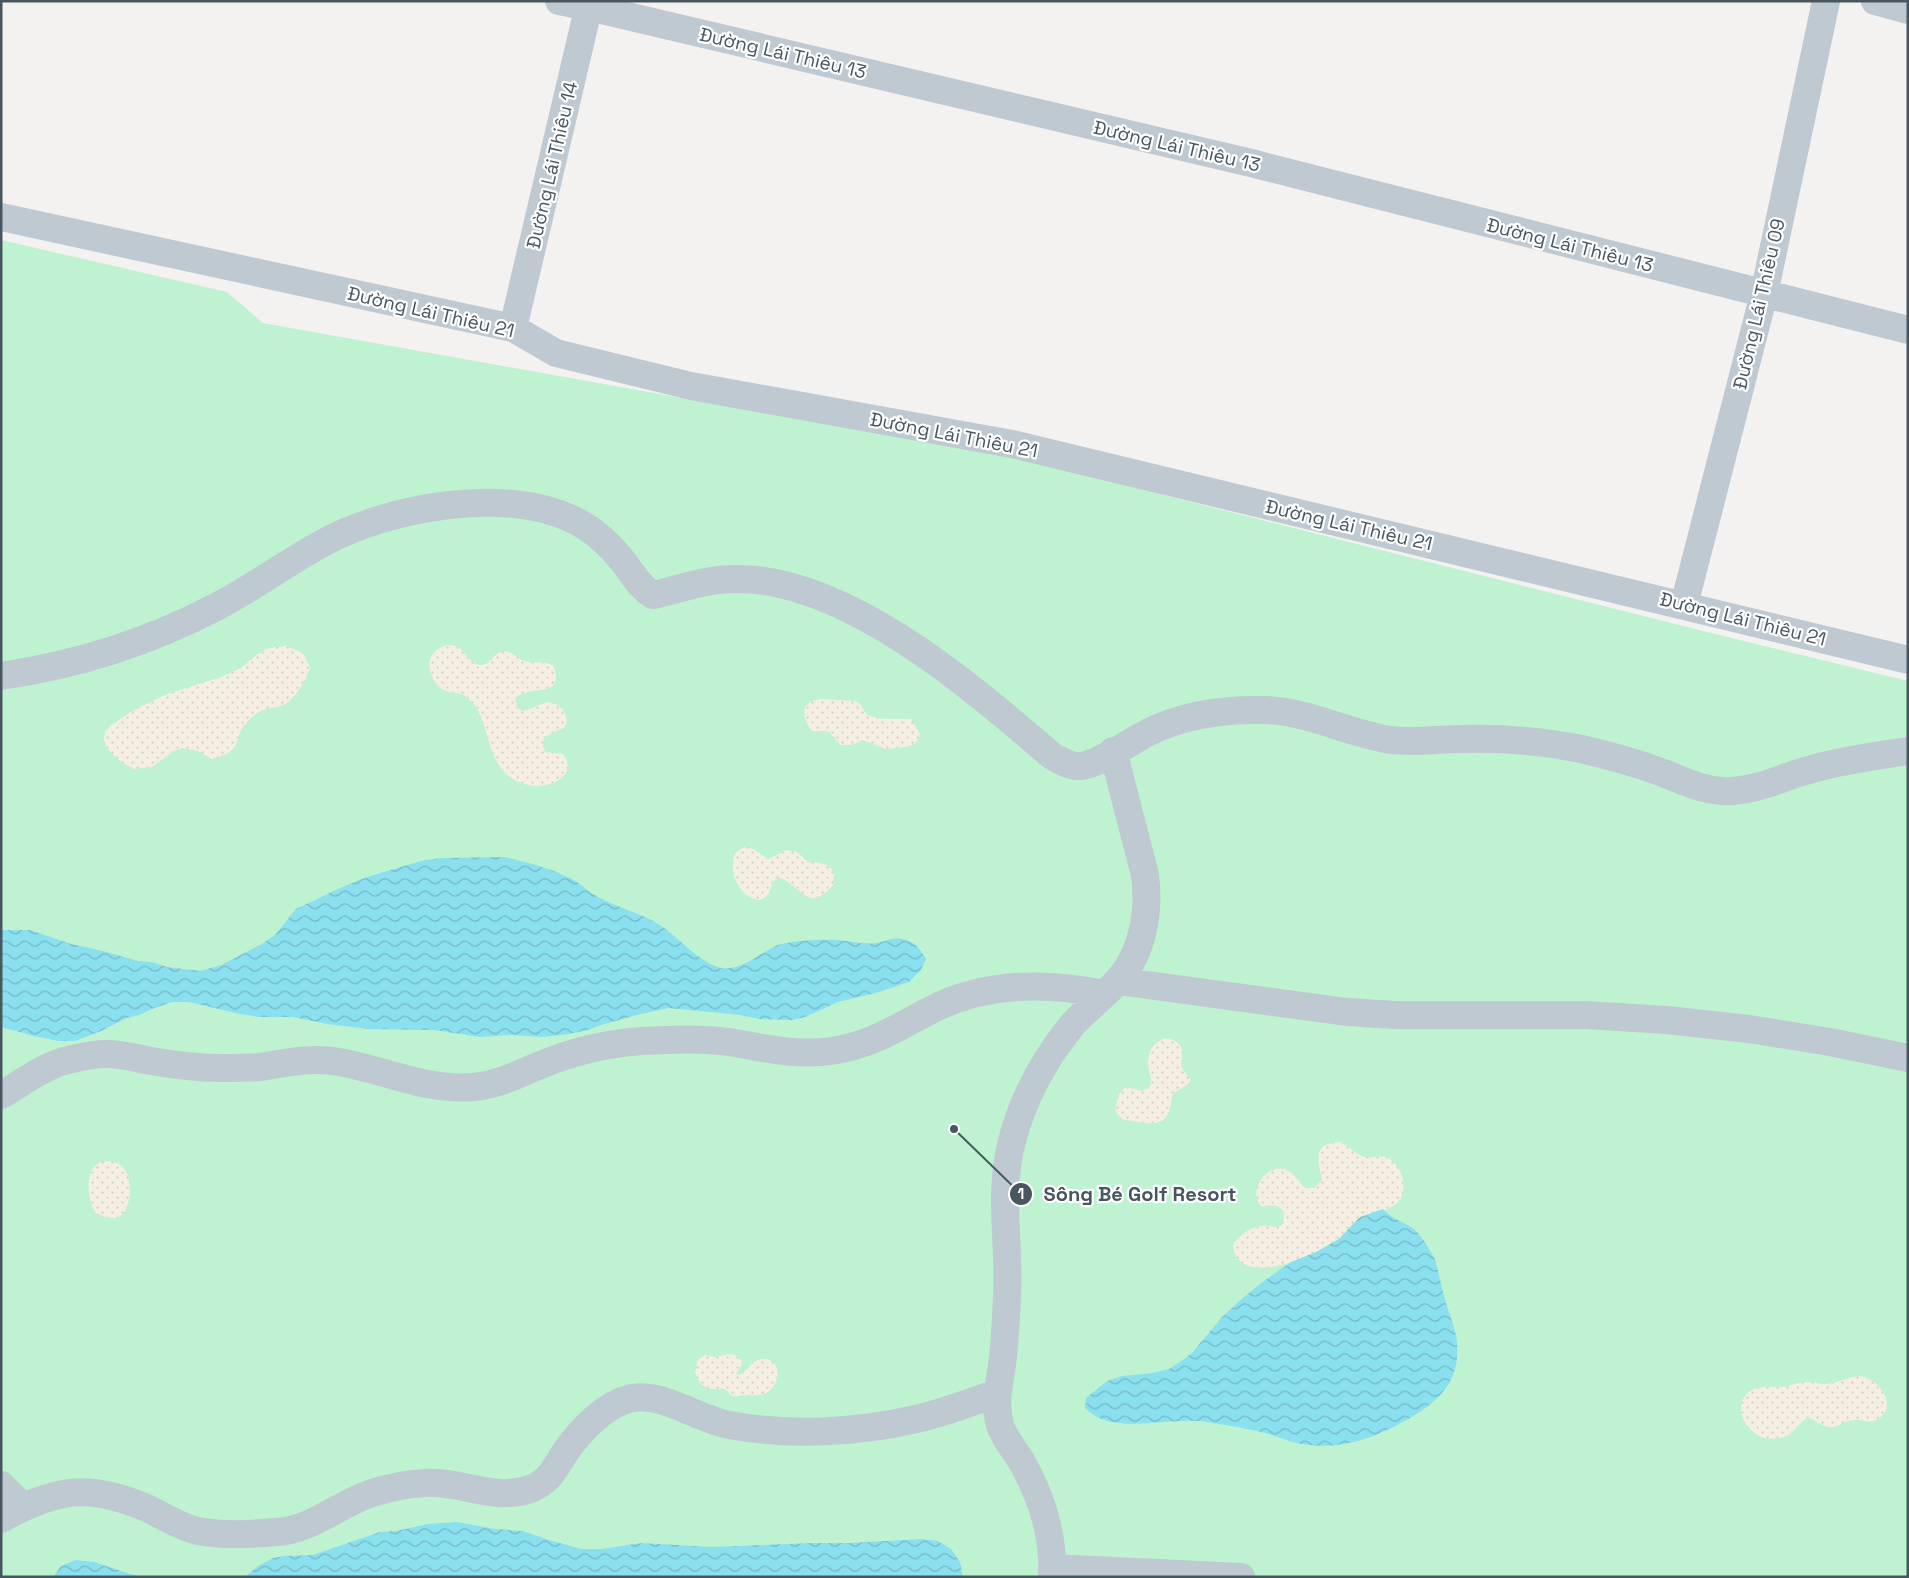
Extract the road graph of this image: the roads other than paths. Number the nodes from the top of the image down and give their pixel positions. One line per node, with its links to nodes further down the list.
1 (559, 1): 4 (street, Đường Lái Thiêu 13)
2 (1826, 1): 7 (street, Đường Lái Thiêu 09)
3 (1875, 1): 5 (street)
4 (589, 4): 7 (street, Đường Lái Thiêu 13); 8 (street, Đường Lái Thiêu 14)
5 (1908, 10)
6 (1, 217): 8 (street, Đường Lái Thiêu 21)
7 (1764, 294): 9 (street, Đường Lái Thiêu 13); 10 (street, Đường Lái Thiêu 09)
8 (513, 328): 10 (street, Đường Lái Thiêu 21)
9 (1908, 330)
10 (1684, 605): 11 (street, Đường Lái Thiêu 21)
11 (1908, 660)
12 (1, 676): 13 (street)
13 (1113, 751): 14 (street); 15 (street)
14 (1908, 751)
15 (1111, 987): 16 (street); 17 (street); 18 (street)
16 (1908, 1058)
17 (1, 1095)
18 (997, 1393): 20 (street); 21 (street)
19 (1, 1485): 20 (street)
20 (12, 1513)
21 (1052, 1572): 22 (street)
22 (1241, 1577)

